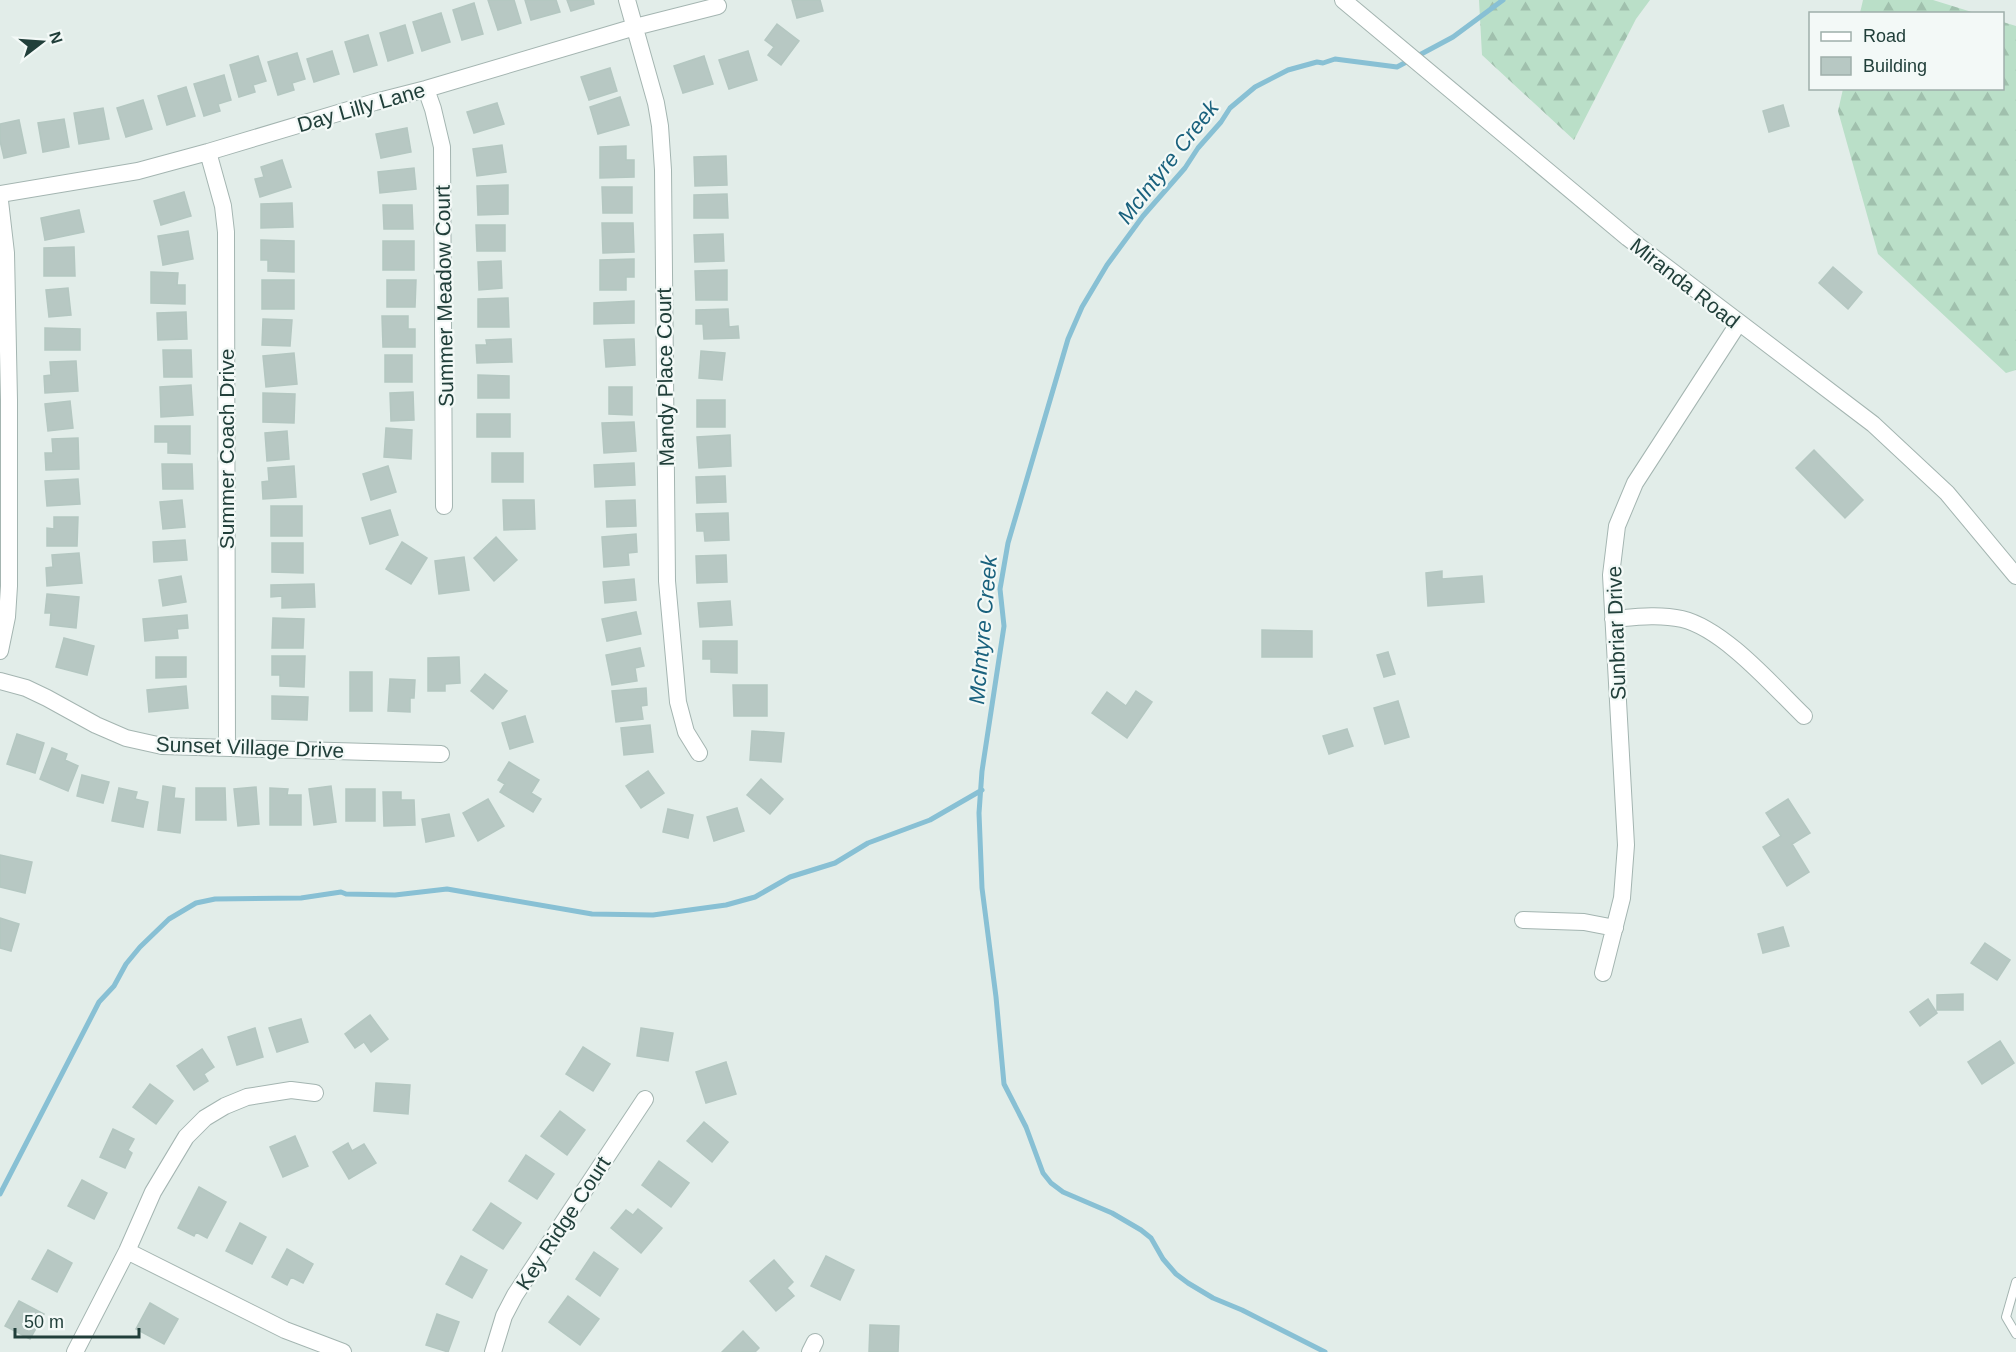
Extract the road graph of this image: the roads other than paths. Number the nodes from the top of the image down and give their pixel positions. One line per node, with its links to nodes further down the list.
1 (627, 0): 4 (street, Mandy Place Court)
2 (1343, 0): 9 (street, Miranda Road)
3 (718, 6): 4 (street, Day Lilly Lane)
4 (635, 27): 5 (street, Day Lilly Lane); 17 (street, Mandy Place Court)
5 (426, 89): 6 (street, Day Lilly Lane); 10 (street, Summer Meadow Court)
6 (208, 152): 7 (street, Day Lilly Lane); 16 (street, Summer Coach Drive)
7 (0, 194)
8 (0, 201): 13 (street)
9 (1738, 324): 11 (street, Miranda Road); 12 (street, Sunbriar Drive)
10 (444, 506)
11 (2016, 576)
12 (1613, 619): 15 (street); 20 (street, Sunbriar Drive)
13 (0, 651)
14 (0, 681): 16 (street, Sunset Village Drive)
15 (1804, 716)
16 (227, 748): 18 (street, Sunset Village Drive)
17 (699, 753)
18 (441, 754)
19 (1523, 920): 20 (street)
20 (1615, 928): 21 (street, Sunbriar Drive)
21 (1603, 973)
22 (315, 1093): 24 (street)
23 (645, 1099): 29 (street, Key Ridge Court)
24 (127, 1251): 27 (street); 28 (street)
25 (2016, 1282): 26 (lane)
26 (2016, 1334)
27 (75, 1352)
28 (343, 1352)
29 (493, 1352)

